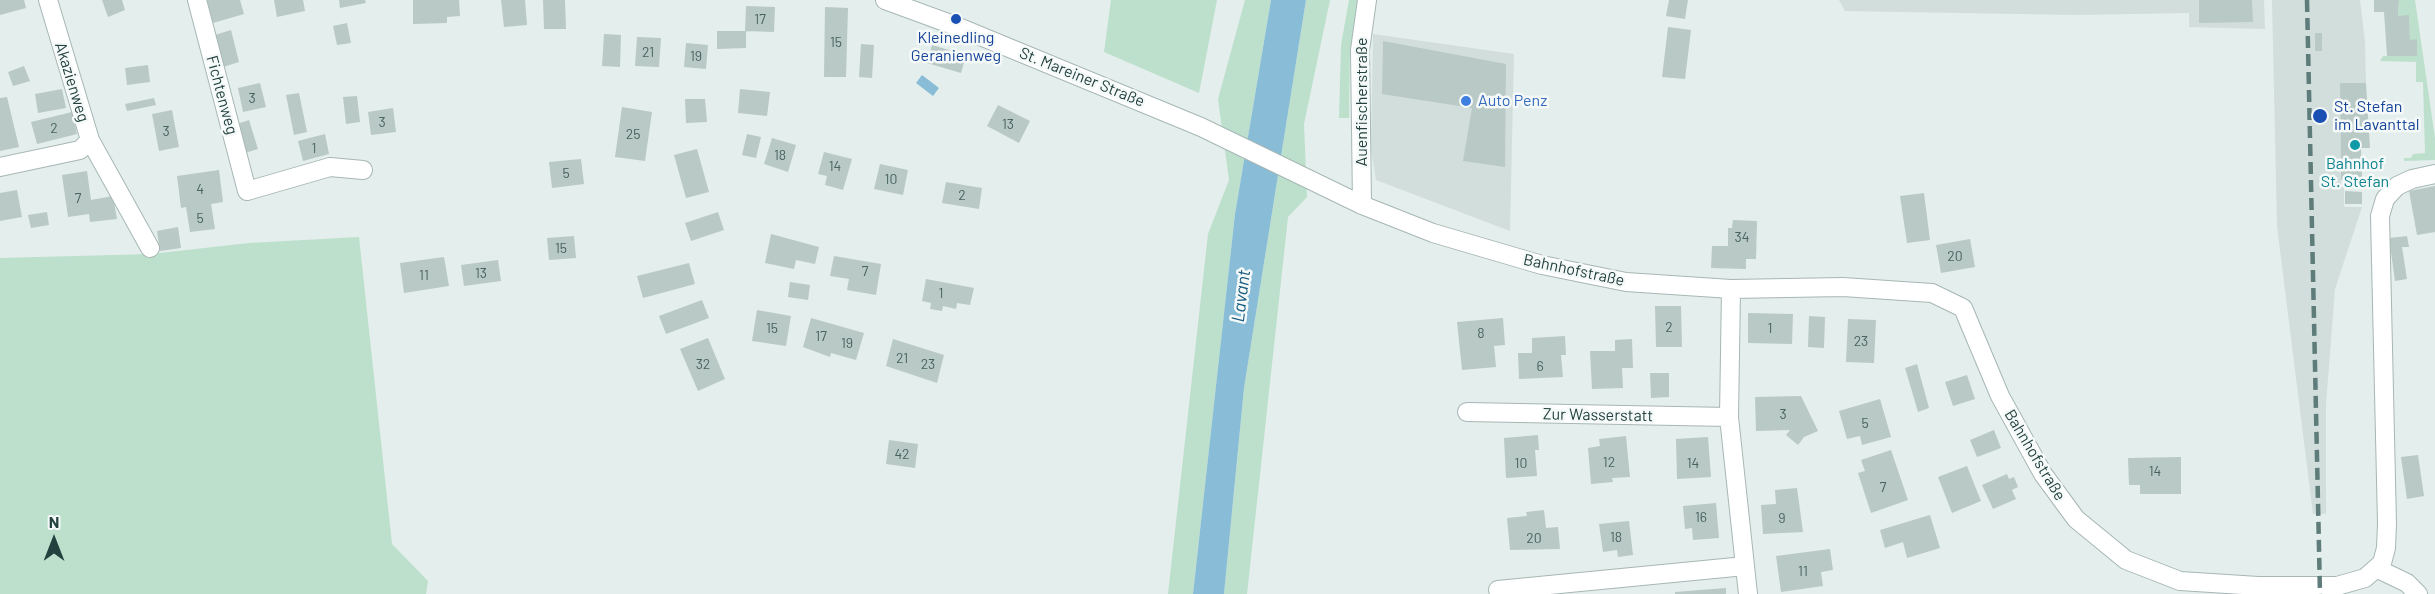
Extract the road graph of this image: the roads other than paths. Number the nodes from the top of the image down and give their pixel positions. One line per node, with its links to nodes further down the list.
1 (48, 0): 6 (street, Akazienweg)
2 (197, 0): 8 (street, Fichtenweg)
3 (885, 0): 5 (street, St. Mareiner Straße)
4 (1367, 0): 11 (street, Auenfischerstraße)
5 (929, 7): 10 (street, St. Mareiner Straße)
6 (90, 140): 7 (street, Akazienweg); 12 (street)
7 (0, 167)
8 (363, 170)
9 (2435, 174): 17 (street)
10 (1315, 183): 11 (street, Bahnhofstraße)
11 (1362, 205): 13 (street, Bahnhofstraße)
12 (150, 248)
13 (1731, 289): 15 (street); 17 (street, Bahnhofstraße)
14 (1467, 412): 15 (street, Zur Wasserstatt)
15 (1729, 417): 16 (street)
16 (1744, 566): 18 (street); 19 (street)
17 (2378, 569): 20 (street)
18 (1498, 590)
19 (1748, 594)
20 (2418, 594)

